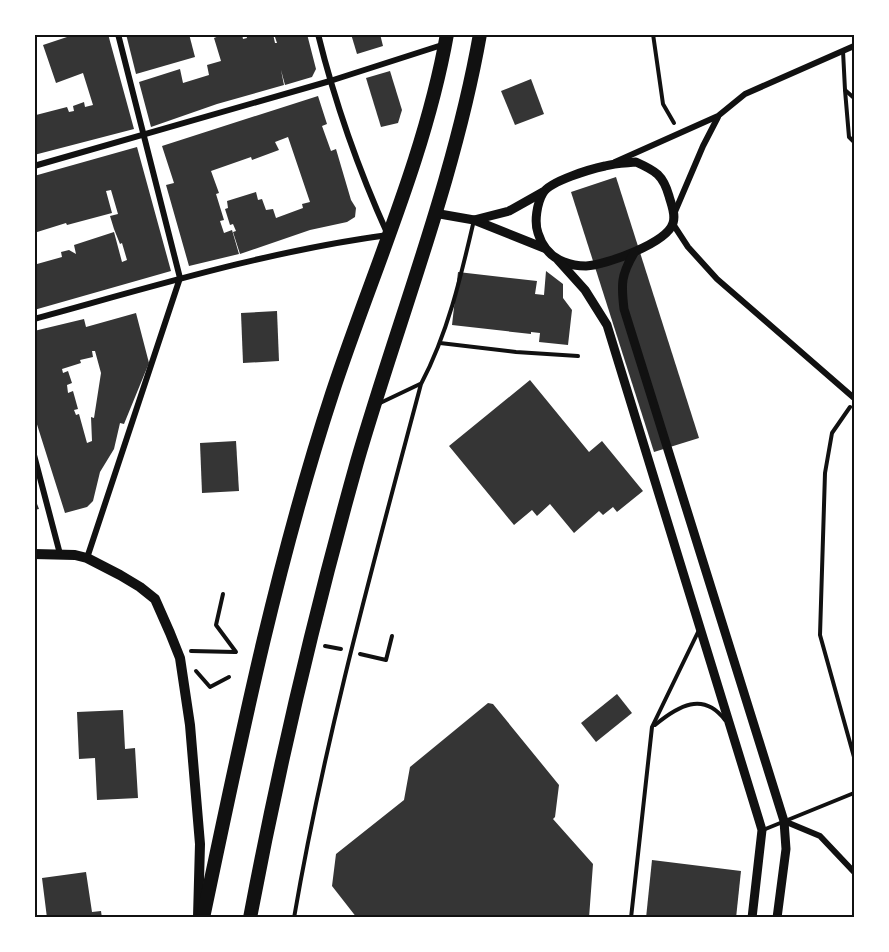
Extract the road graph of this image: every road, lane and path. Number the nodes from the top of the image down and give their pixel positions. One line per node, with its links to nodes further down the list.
1 (118, 34): 12 (street)
2 (318, 34): 8 (street)
3 (480, 34): 18 (highway)
4 (653, 34): 13 (path)
5 (446, 39): 8 (street); 21 (highway)
6 (855, 46): 7 (street)
7 (843, 51): 9 (lane); 11 (street)
8 (330, 81): 12 (street); 21 (street)
9 (846, 90): 10 (lane); 14 (lane)
10 (855, 98)
11 (718, 116): 13 (street); 19 (street)
12 (144, 133): 16 (street); 25 (street)
13 (679, 134): 15 (street)
14 (855, 142)
15 (606, 165): 17 (street); 19 (street)
16 (34, 166)
17 (543, 192): 20 (street); 22 (street)
18 (434, 213): 20 (street); 31 (highway)
19 (674, 219): 23 (street); 30 (street)
20 (474, 220): 22 (street); 27 (lane)
21 (388, 235): 25 (street); 50 (highway)
22 (544, 248): 24 (street)
23 (634, 253): 24 (street); 46 (street)
24 (558, 260): 37 (street)
25 (180, 278): 26 (street); 35 (street)
26 (34, 320)
27 (440, 343): 28 (lane); 29 (lane)
28 (578, 356)
29 (421, 384): 31 (lane); 52 (lane)
30 (855, 399): 44 (path)
31 (374, 405): 51 (highway)
32 (34, 455): 34 (street)
33 (34, 554): 34 (main road)
34 (60, 554): 35 (main road)
35 (87, 558): 39 (main road)
36 (223, 594): 39 (path)
37 (700, 628): 42 (lane); 43 (street)
38 (392, 636): 40 (path)
39 (177, 651): 41 (path); 49 (main road)
40 (386, 660)
41 (229, 677)
42 (652, 727): 43 (lane); 53 (lane)
43 (730, 727): 47 (street)
44 (855, 757)
45 (855, 794): 46 (lane)
46 (784, 821): 47 (lane); 48 (street); 55 (street)
47 (762, 830): 54 (street)
48 (855, 872)
49 (198, 918)
50 (203, 918)
51 (250, 918)
52 (294, 918)
53 (631, 918)
54 (752, 918)
55 (777, 918)

